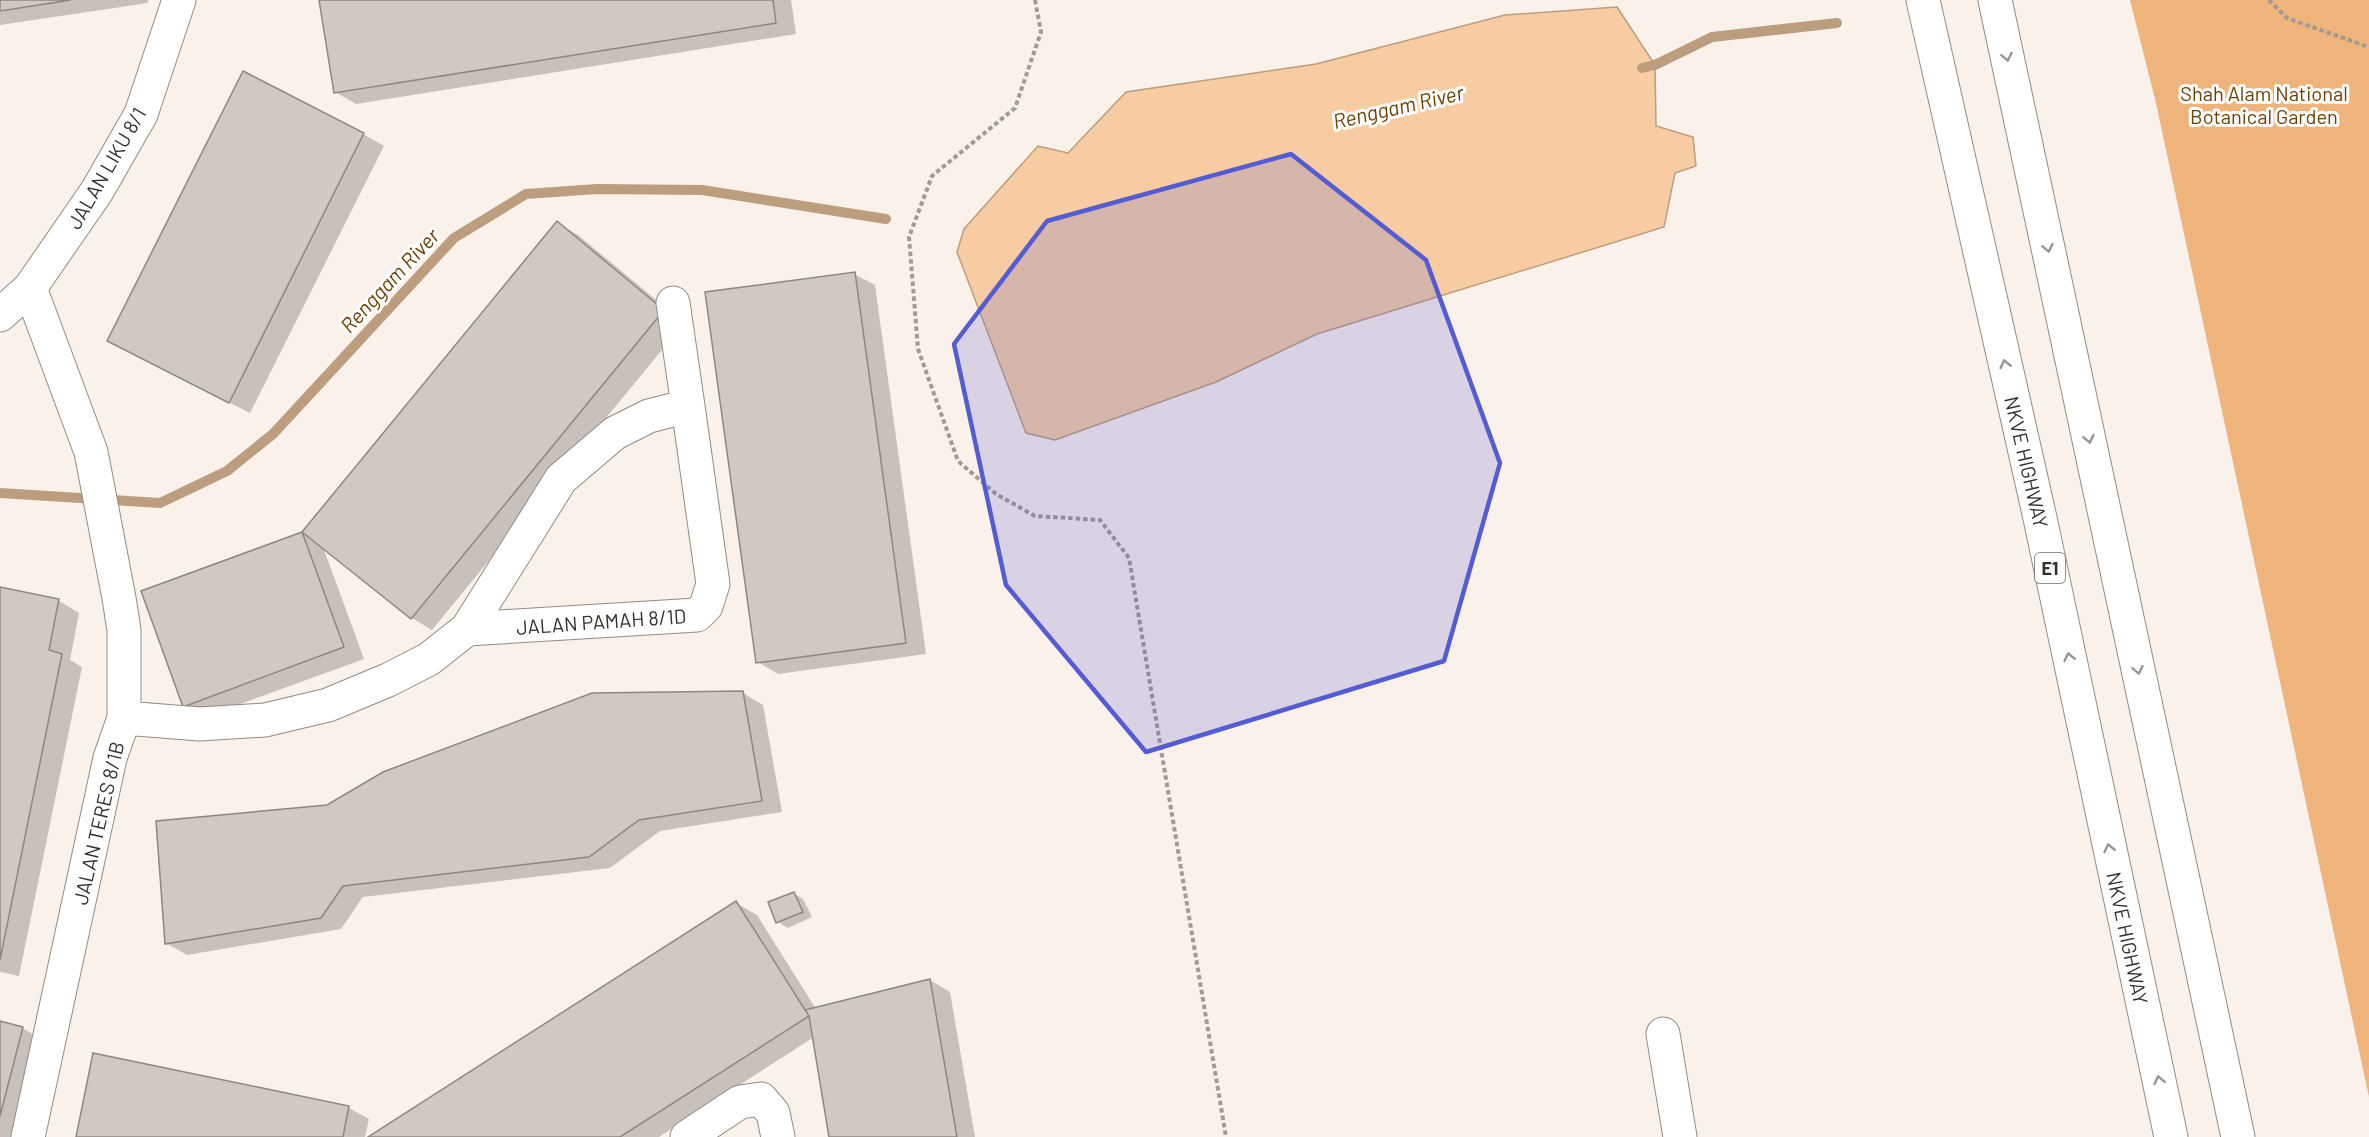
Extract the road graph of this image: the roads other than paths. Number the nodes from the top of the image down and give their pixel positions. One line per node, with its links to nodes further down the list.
1 (179, 0): 4 (main road, JALAN LIKU 8/1)
2 (1923, 0): 15 (main road, NKVE HIGHWAY / E1, one-way to 2)
3 (1995, 0): 16 (main road, one-way to 16)
4 (30, 288): 6 (main road, JALAN LIKU 8/1); 9 (main road, JALAN TERES 8/1B)
5 (673, 303): 7 (main road, JALAN PAMAH 8/1D)
6 (0, 315)
7 (688, 406): 8 (main road); 8 (main road, JALAN PAMAH 8/1D)
8 (467, 629): 9 (main road)
9 (124, 718): 11 (main road, JALAN TERES 8/1B)
10 (1663, 1034): 14 (main road)
11 (28, 1137)
12 (687, 1137): 13 (main road)
13 (777, 1137)
14 (1680, 1137)
15 (2171, 1137)
16 (2238, 1137)

